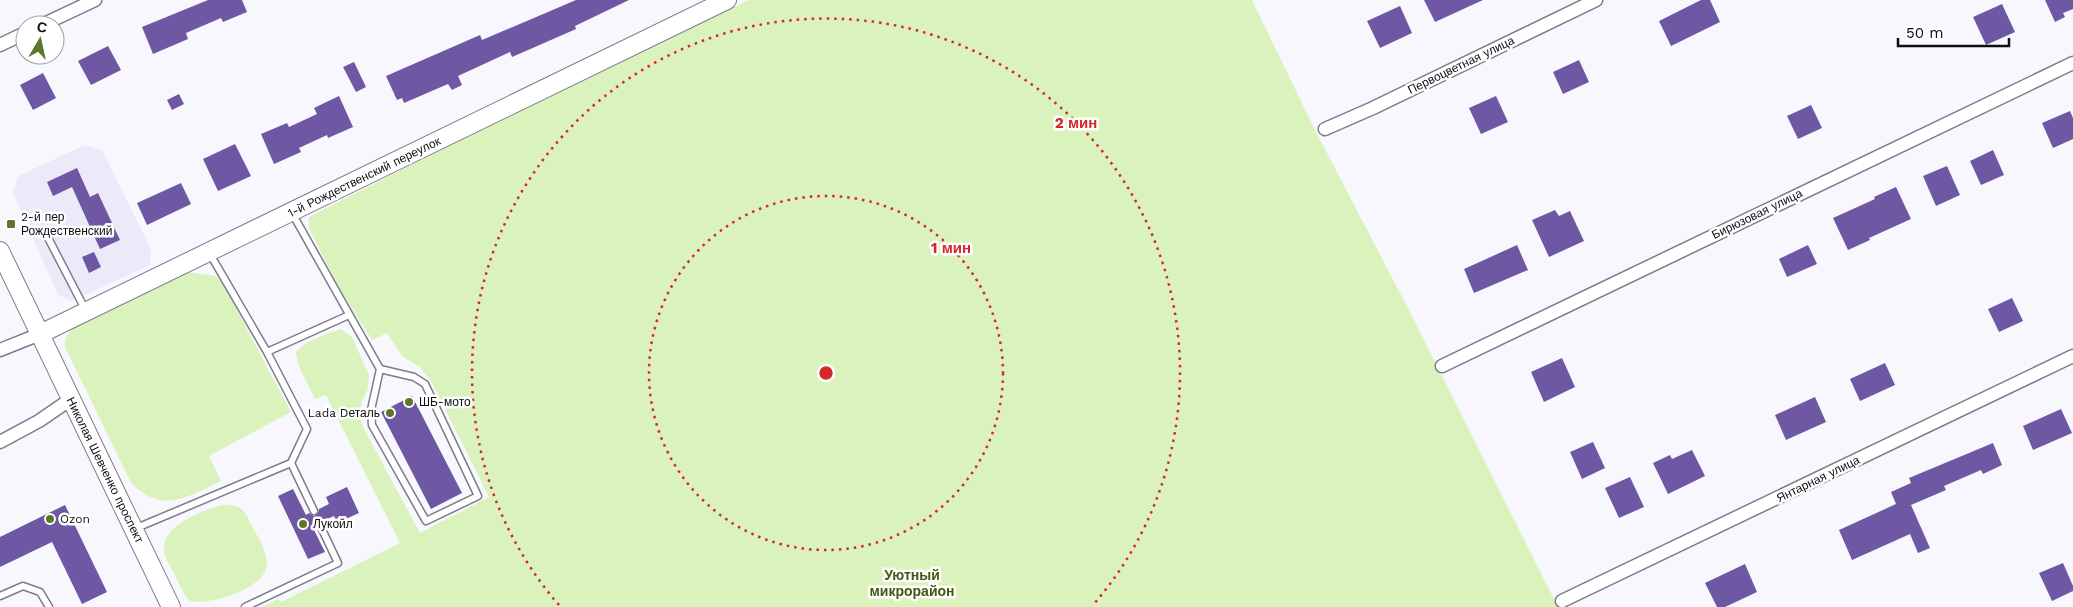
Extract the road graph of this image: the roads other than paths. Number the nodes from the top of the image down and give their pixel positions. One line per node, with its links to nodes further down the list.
1 (96, 0): 4 (street)
2 (727, 0): 9 (street, 1-й Рождественский переулок)
3 (1596, 0): 8 (street, Первоцветная улица)
4 (64, 15)
5 (15, 38): 6 (street)
6 (0, 45)
7 (2073, 62): 19 (street, Бирюзовая улица)
8 (1325, 129)
9 (291, 213): 12 (street, 1-й Рождественский переулок); 14 (lane)
10 (45, 232): 13 (lane)
11 (0, 251): 15 (street, Николая Шевченко проспект)
12 (210, 252): 13 (street, 1-й Рождественский переулок); 17 (lane)
13 (86, 312): 15 (street, 1-й Рождественский переулок)
14 (349, 316): 17 (lane); 20 (lane)
15 (40, 334): 16 (street, 1-й Рождественский переулок); 21 (street, Николая Шевченко проспект)
16 (0, 350)
17 (267, 352): 23 (lane)
18 (2073, 356): 28 (street, Янтарная улица)
19 (1442, 366)
20 (380, 369): 20 (lane)
21 (71, 399): 22 (street); 26 (street, Николая Шевченко проспект)
22 (0, 442)
23 (291, 463): 24 (lane); 26 (lane)
24 (314, 511)
25 (319, 523): 31 (lane)
26 (134, 530): 30 (street, Николая Шевченко проспект)
27 (0, 596): 29 (lane)
28 (1562, 601)
29 (49, 607)
30 (171, 607)
31 (245, 607)

